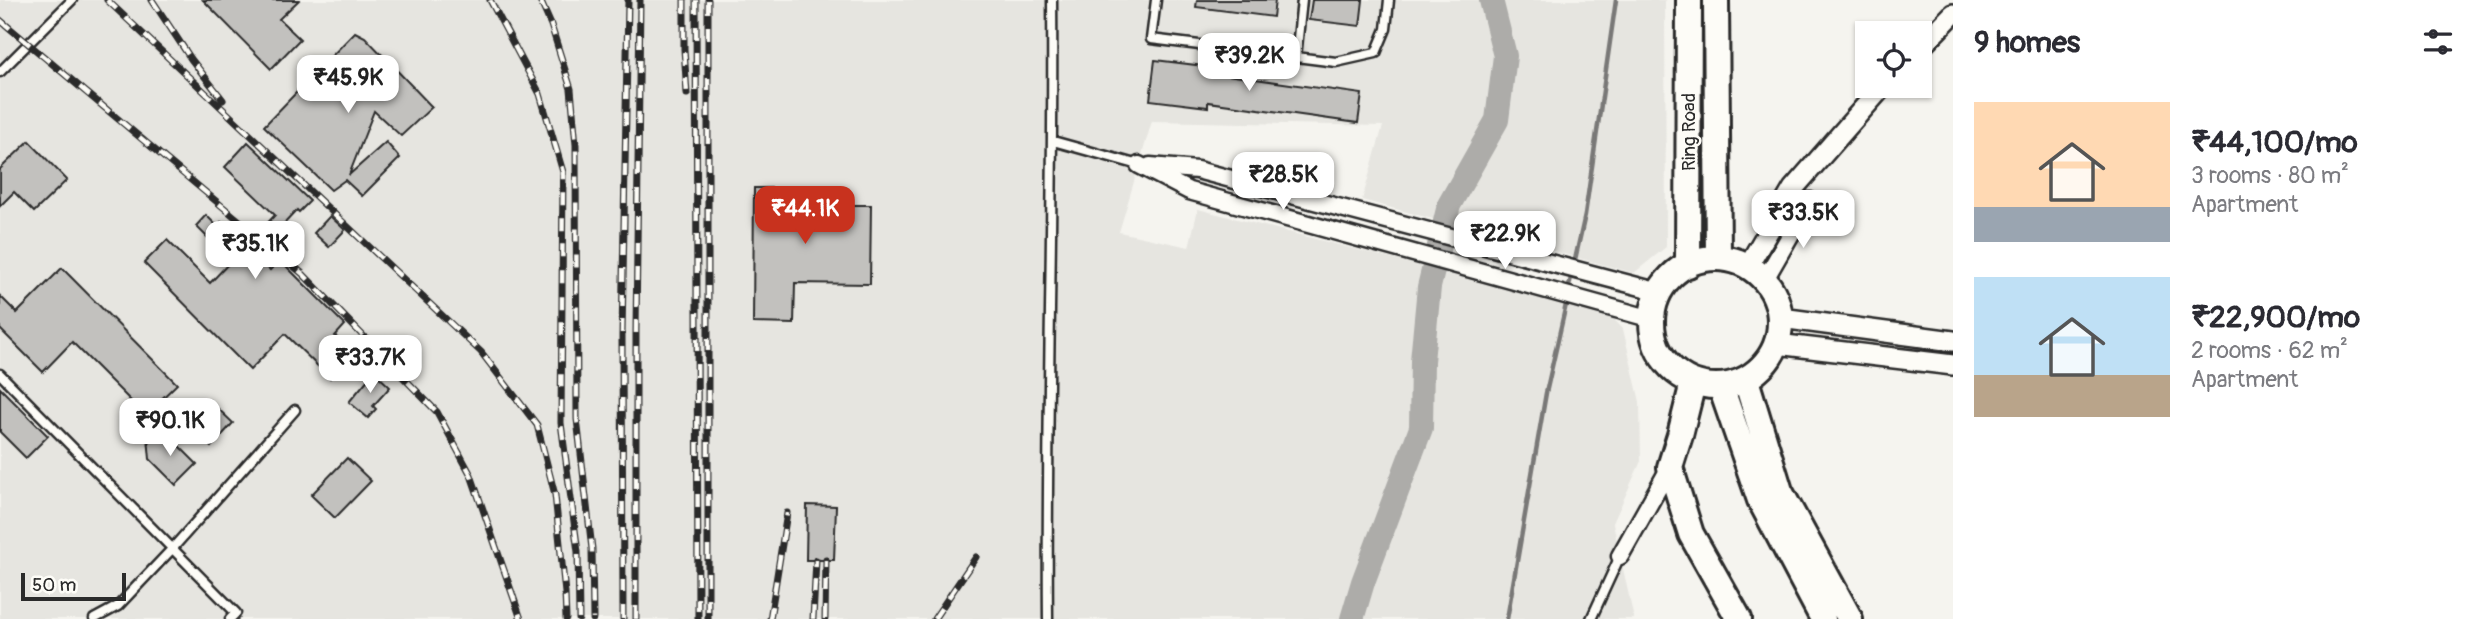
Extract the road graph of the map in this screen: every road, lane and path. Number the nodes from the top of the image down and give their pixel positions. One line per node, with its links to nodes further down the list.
1 (72, 0): 11 (lane)
2 (1052, 0): 13 (lane)
3 (1156, 0): 10 (lane)
4 (1302, 0): 10 (lane)
5 (1389, 0): 10 (lane)
6 (1689, 0): 17 (main road, Ring Road)
7 (1716, 0): 16 (main road, Ring Road)
8 (1953, 14): 9 (street)
9 (1932, 36)
10 (1296, 57)
11 (0, 72)
12 (1873, 98): 18 (street)
13 (1053, 141): 14 (lane); 35 (lane)
14 (1139, 165): 19 (street); 21 (street)
15 (1810, 201): 18 (street)
16 (1718, 258): 17 (main road); 18 (main road)
17 (1688, 265): 19 (main road)
18 (1756, 274): 20 (main road)
19 (1660, 292): 21 (main road)
20 (1781, 318): 22 (street); 23 (main road)
21 (1652, 319): 27 (main road)
22 (1953, 341)
23 (1777, 344): 24 (street); 26 (main road)
24 (1953, 365)
25 (0, 374): 31 (lane)
26 (1746, 380): 28 (main road); 39 (main road)
27 (1693, 383): 28 (main road); 30 (main road)
28 (1721, 387): 38 (main road)
29 (295, 410): 31 (lane)
30 (1670, 467): 32 (street); 37 (main road)
31 (172, 549): 33 (lane); 34 (lane)
32 (1620, 556): 36 (lane)
33 (94, 619)
34 (230, 619)
35 (1048, 619)
36 (1591, 619)
37 (1739, 619)
38 (1823, 619)
39 (1850, 619)

